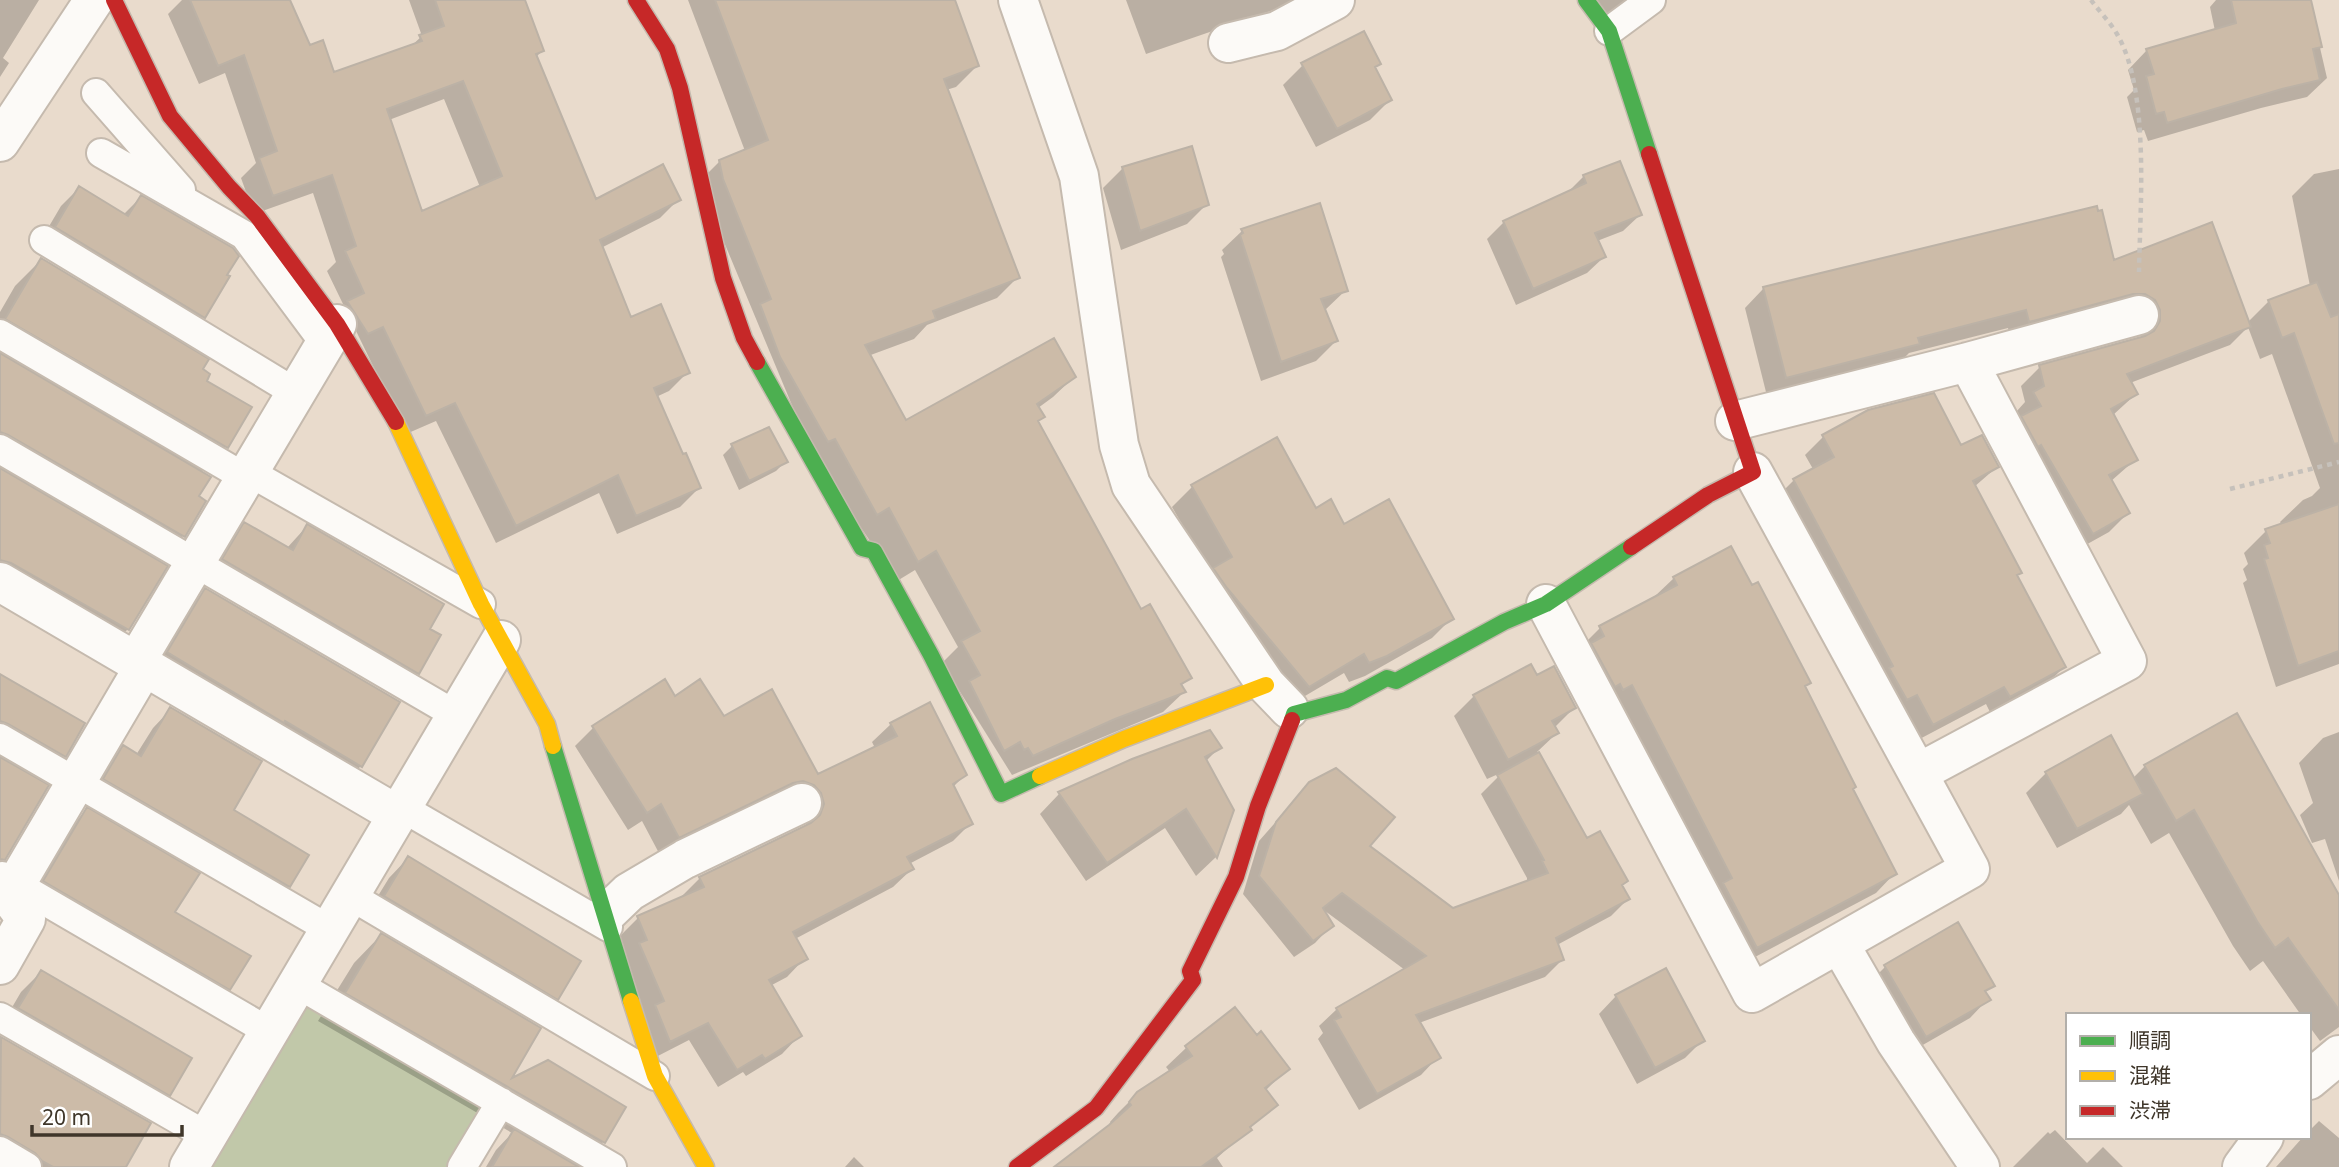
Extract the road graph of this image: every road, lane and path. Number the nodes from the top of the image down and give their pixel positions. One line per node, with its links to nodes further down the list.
1 (94, 0): 12 (street)
2 (114, 0): 18 (street)
3 (636, 0): 33 (street)
4 (1018, 0): 33 (street)
5 (1335, 0): 10 (street)
6 (1586, 0): 9 (street)
7 (1651, 0): 9 (lane)
8 (2091, 0): 16 (path)
9 (1609, 31): 21 (street)
10 (1228, 43)
11 (96, 93): 14 (lane)
12 (0, 142)
13 (101, 153): 14 (lane)
14 (196, 208): 18 (lane)
15 (44, 240): 20 (lane)
16 (2139, 315): 19 (street)
17 (0, 334): 25 (lane)
18 (331, 334): 20 (street); 29 (street)
19 (1968, 362): 21 (street); 37 (street)
20 (296, 393): 25 (street)
21 (1735, 421): 24 (street)
22 (0, 449): 27 (lane)
23 (2339, 462): 26 (path)
24 (1753, 472): 30 (street); 37 (street)
25 (247, 475): 27 (street); 29 (lane)
26 (2230, 489)
27 (195, 563): 32 (street); 35 (lane)
28 (0, 582): 32 (street)
29 (481, 604): 31 (street)
30 (1546, 604): 34 (street); 45 (street)
31 (501, 639): 35 (street); 43 (street)
32 (141, 663): 38 (street); 40 (street)
33 (1266, 685): 34 (street)
34 (1293, 714): 61 (street)
35 (456, 715): 40 (street)
36 (0, 738): 38 (lane)
37 (1918, 774): 45 (street)
38 (76, 782): 41 (street); 44 (lane)
39 (802, 803): 43 (street)
40 (398, 811): 42 (street); 43 (lane)
41 (8, 879): 46 (street); 49 (lane)
42 (349, 895): 44 (street); 51 (lane)
43 (606, 922): 51 (street)
44 (329, 929): 47 (street)
45 (1840, 945): 62 (street)
46 (0, 965)
47 (297, 984): 49 (street); 53 (lane)
48 (0, 1017): 56 (lane)
49 (268, 1031): 56 (street)
50 (2339, 1055): 52 (street)
51 (655, 1076): 60 (street)
52 (2311, 1078)
53 (501, 1102): 58 (lane); 59 (lane)
54 (2263, 1139): 63 (street)
55 (0, 1151): 57 (lane)
56 (198, 1151)
57 (27, 1167)
58 (462, 1167)
59 (612, 1167)
60 (706, 1167)
61 (1017, 1167)
62 (1980, 1167)
63 (2242, 1167)

